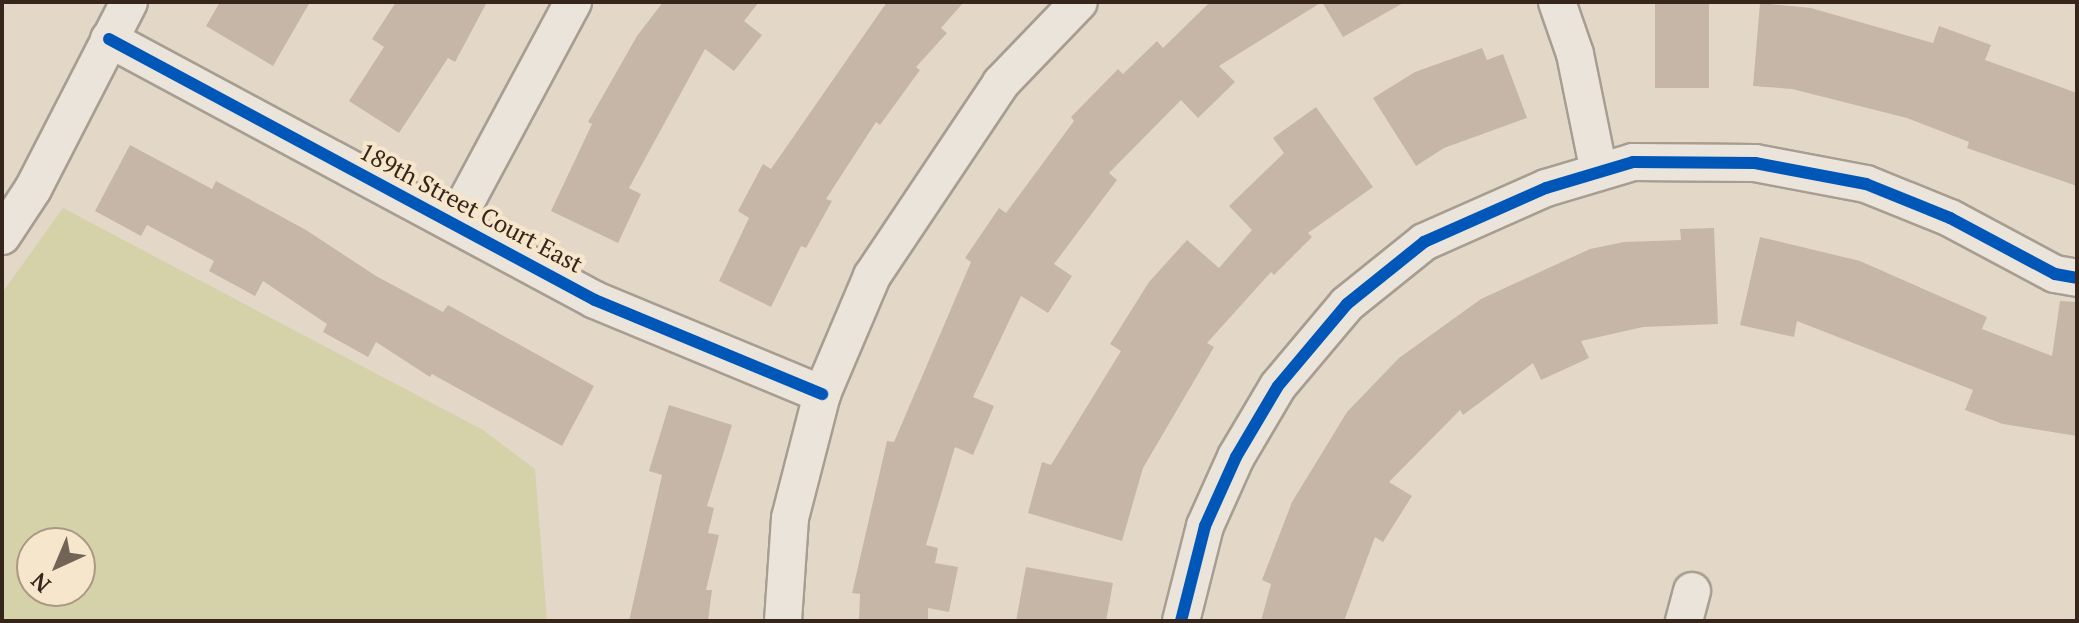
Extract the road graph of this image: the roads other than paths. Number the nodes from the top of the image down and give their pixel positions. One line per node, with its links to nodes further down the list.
1 (129, 2): 5 (street)
2 (573, 2): 7 (street)
3 (1079, 2): 10 (street)
4 (1557, 2): 6 (street)
5 (109, 39): 7 (street, 189th Street Court East); 8 (street)
6 (1599, 172): 9 (street); 12 (street)
7 (454, 224): 10 (street, 189th Street Court East)
8 (2, 236)
9 (2077, 278)
10 (822, 394): 11 (street)
11 (783, 621)
12 (1181, 621)

